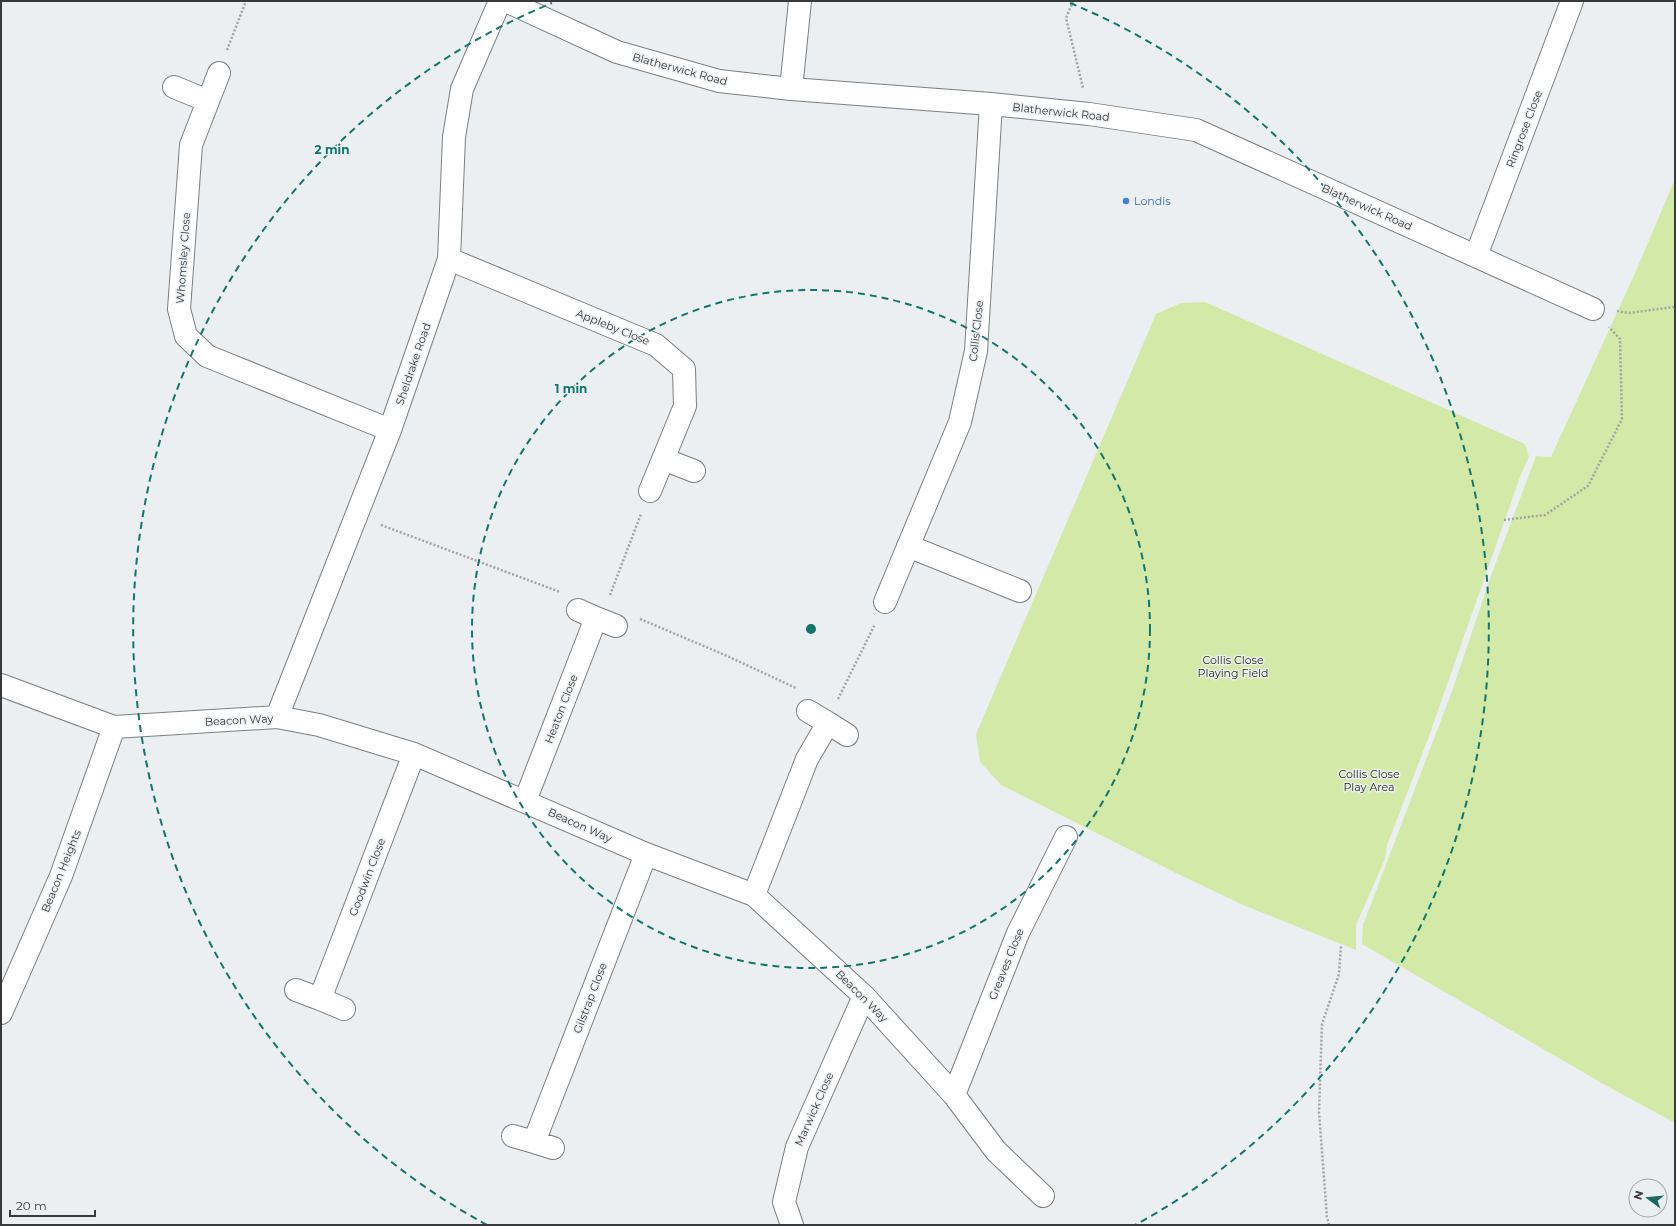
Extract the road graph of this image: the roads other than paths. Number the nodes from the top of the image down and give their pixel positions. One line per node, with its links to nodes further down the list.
1 (500, 1): 11 (street, Sheldrake Road)
2 (506, 1): 7 (street, Blatherwick Road)
3 (800, 1): 7 (street)
4 (1572, 1): 10 (street, Ringrose Close)
5 (219, 73): 8 (street, Whomsley Close)
6 (174, 87): 8 (street)
7 (791, 89): 9 (street, Blatherwick Road)
8 (208, 101): 13 (street, Whomsley Close)
9 (991, 104): 10 (street, Blatherwick Road); 17 (street, Collis Close)
10 (1476, 256): 12 (street, Blatherwick Road)
11 (449, 259): 13 (street, Sheldrake Road); 14 (street, Appleby Close)
12 (1593, 309)
13 (390, 430): 23 (street, Sheldrake Road)
14 (664, 458): 15 (street); 16 (street, Appleby Close)
15 (694, 471)
16 (650, 491)
17 (908, 546): 18 (street); 19 (street, Collis Close)
18 (1020, 591)
19 (885, 602)
20 (625, 621): 28 (street, Heaton Close)
21 (1, 685): 25 (street, Beacon Way)
22 (808, 711): 24 (street)
23 (277, 717): 25 (street, Beacon Way); 27 (street, Beacon Way)
24 (828, 723): 26 (street); 31 (street)
25 (114, 727): 36 (street, Beacon Heights)
26 (847, 735)
27 (414, 754): 28 (street, Beacon Way); 34 (street, Goodwin Close)
28 (525, 801): 30 (street, Beacon Way)
29 (1066, 837): 37 (street, Greaves Close)
30 (646, 854): 31 (street, Beacon Way); 38 (street, Gilstrap Close)
31 (754, 895): 33 (street, Beacon Way)
32 (296, 990): 34 (street)
33 (864, 996): 37 (street, Beacon Way); 40 (street, Marwick Close)
34 (320, 999): 35 (street)
35 (344, 1009)
36 (1, 1013)
37 (954, 1095): 39 (street, Beacon Way)
38 (533, 1142)
39 (1043, 1196)
40 (792, 1225)

